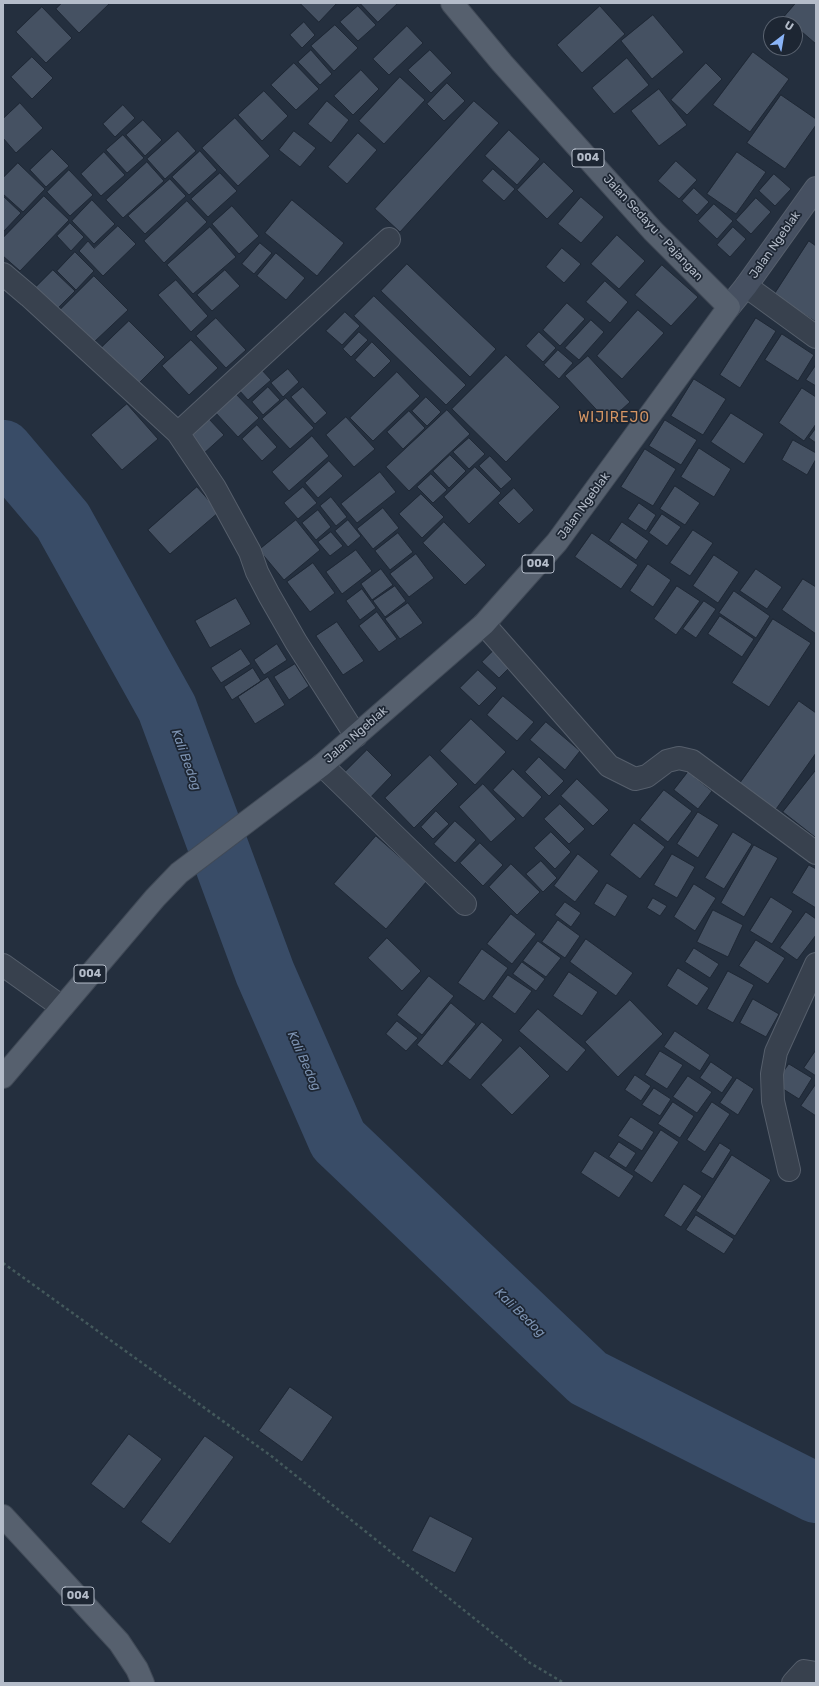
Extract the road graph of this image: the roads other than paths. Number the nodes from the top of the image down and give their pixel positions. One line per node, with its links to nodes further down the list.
1 (452, 3): 6 (main road, Jalan Sedayu - Pajangan / 004)
2 (816, 188): 5 (main road, Jalan Ngeblak)
3 (389, 239): 8 (street)
4 (3, 274): 8 (street)
5 (746, 286): 6 (main road, Jalan Ngeblak); 7 (street)
6 (729, 307): 9 (main road, Jalan Ngeblak / 004)
7 (816, 337)
8 (178, 433): 10 (street)
9 (484, 624): 10 (main road, Jalan Ngeblak / 004); 12 (street)
10 (356, 736): 11 (main road, Jalan Ngeblak / 004)
11 (322, 765): 13 (street); 16 (main road, Jalan Ngeblak / 004)
12 (816, 853)
13 (465, 904)
14 (816, 964): 18 (street)
15 (3, 965): 16 (street)
16 (62, 1007): 17 (main road, 004)
17 (3, 1077)
18 (789, 1170)
19 (3, 1516): 21 (main road, 004)
20 (816, 1673): 22 (street)
21 (143, 1683)
22 (793, 1683)

